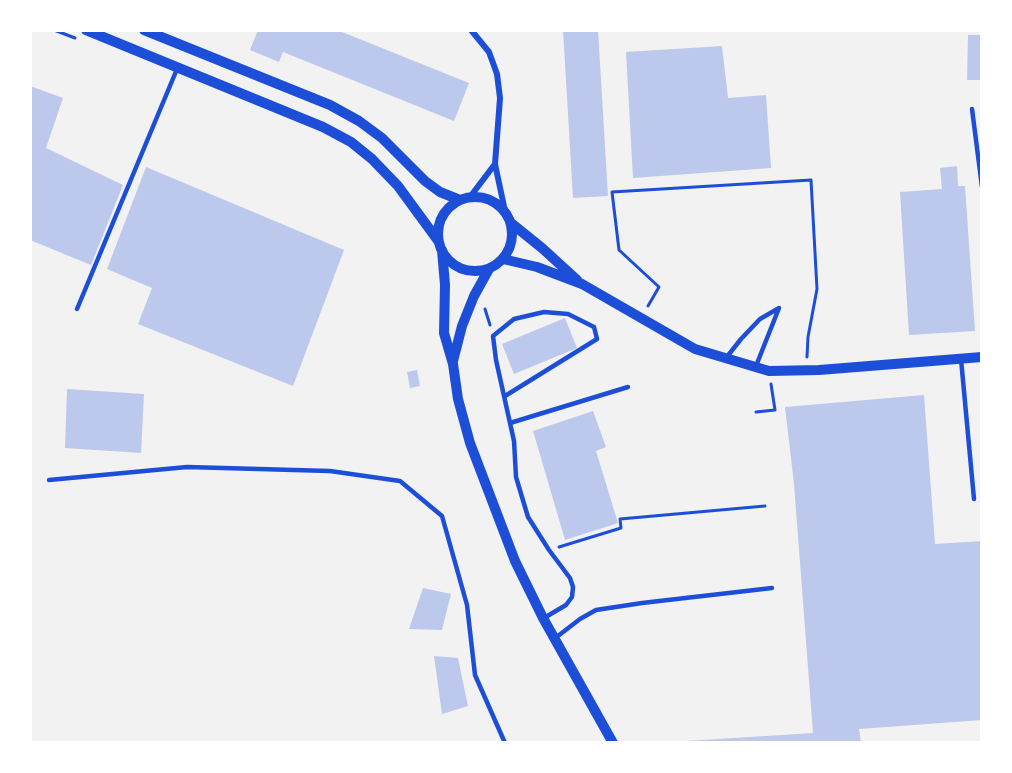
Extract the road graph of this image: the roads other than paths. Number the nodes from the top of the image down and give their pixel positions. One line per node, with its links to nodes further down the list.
1 (86, 30): 4 (street)
2 (144, 30): 8 (street)
3 (471, 30): 6 (street)
4 (178, 66): 11 (street); 15 (lane)
5 (972, 109): 7 (lane)
6 (495, 164): 8 (street); 9 (street)
7 (982, 187)
8 (465, 198): 9 (street); 11 (street)
9 (505, 211): 10 (street)
10 (511, 223): 12 (street); 14 (street)
11 (440, 246): 13 (street); 19 (street)
12 (503, 259): 13 (street); 14 (street)
13 (489, 269): 19 (street)
14 (582, 284): 17 (street)
15 (77, 309)
16 (982, 357): 18 (street)
17 (726, 358): 20 (street); 20 (lane)
18 (961, 359): 20 (street); 25 (lane)
19 (453, 364): 27 (street)
20 (756, 366)
21 (628, 387): 23 (lane)
22 (505, 396): 22 (lane); 23 (lane)
23 (510, 423): 27 (lane)
24 (49, 480): 29 (lane)
25 (974, 500)
26 (772, 588): 28 (lane)
27 (543, 618): 28 (street)
28 (554, 639): 30 (street)
29 (505, 743)
30 (612, 743)

